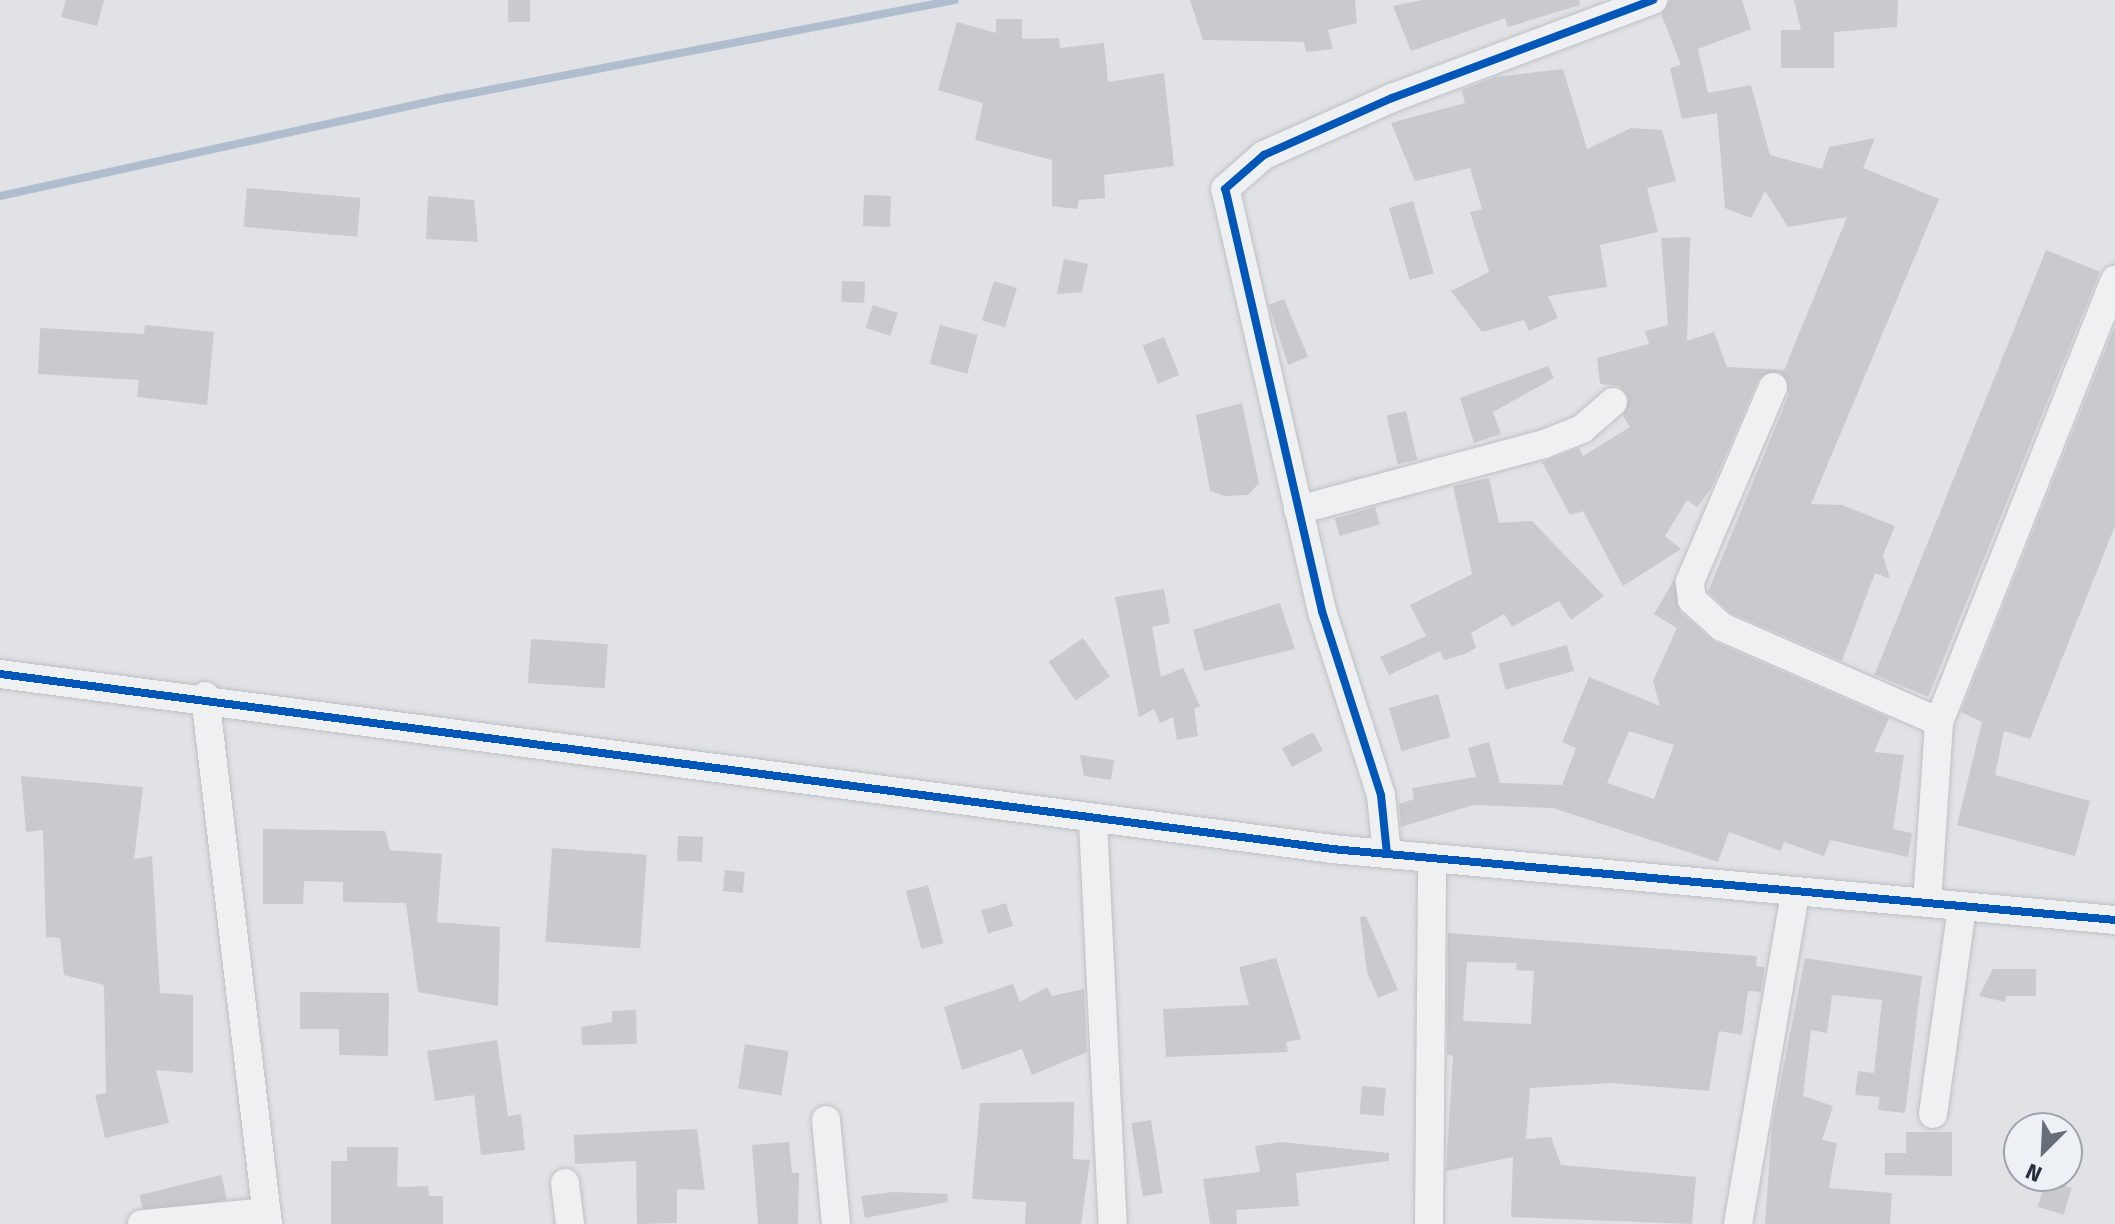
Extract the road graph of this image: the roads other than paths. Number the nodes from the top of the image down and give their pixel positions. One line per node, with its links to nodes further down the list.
1 (1653, 0): 5 (street)
2 (2115, 280): 8 (street)
3 (1773, 387): 8 (street)
4 (1613, 402): 5 (street)
5 (1298, 510): 10 (street)
6 (0, 674): 7 (street)
7 (205, 696): 9 (street); 19 (street)
8 (1939, 722): 13 (street)
9 (1093, 821): 10 (street); 23 (street)
10 (1387, 854): 11 (street)
11 (1432, 858): 12 (street); 24 (street)
12 (1795, 894): 13 (street); 25 (street)
13 (1927, 903): 14 (street)
14 (1962, 907): 15 (street); 16 (street)
15 (2115, 920)
16 (1933, 1114)
17 (826, 1120): 22 (street)
18 (565, 1183): 21 (street)
19 (267, 1218): 20 (street)
20 (142, 1224)
21 (570, 1224)
22 (836, 1224)
23 (1113, 1224)
24 (1429, 1224)
25 (1738, 1224)

